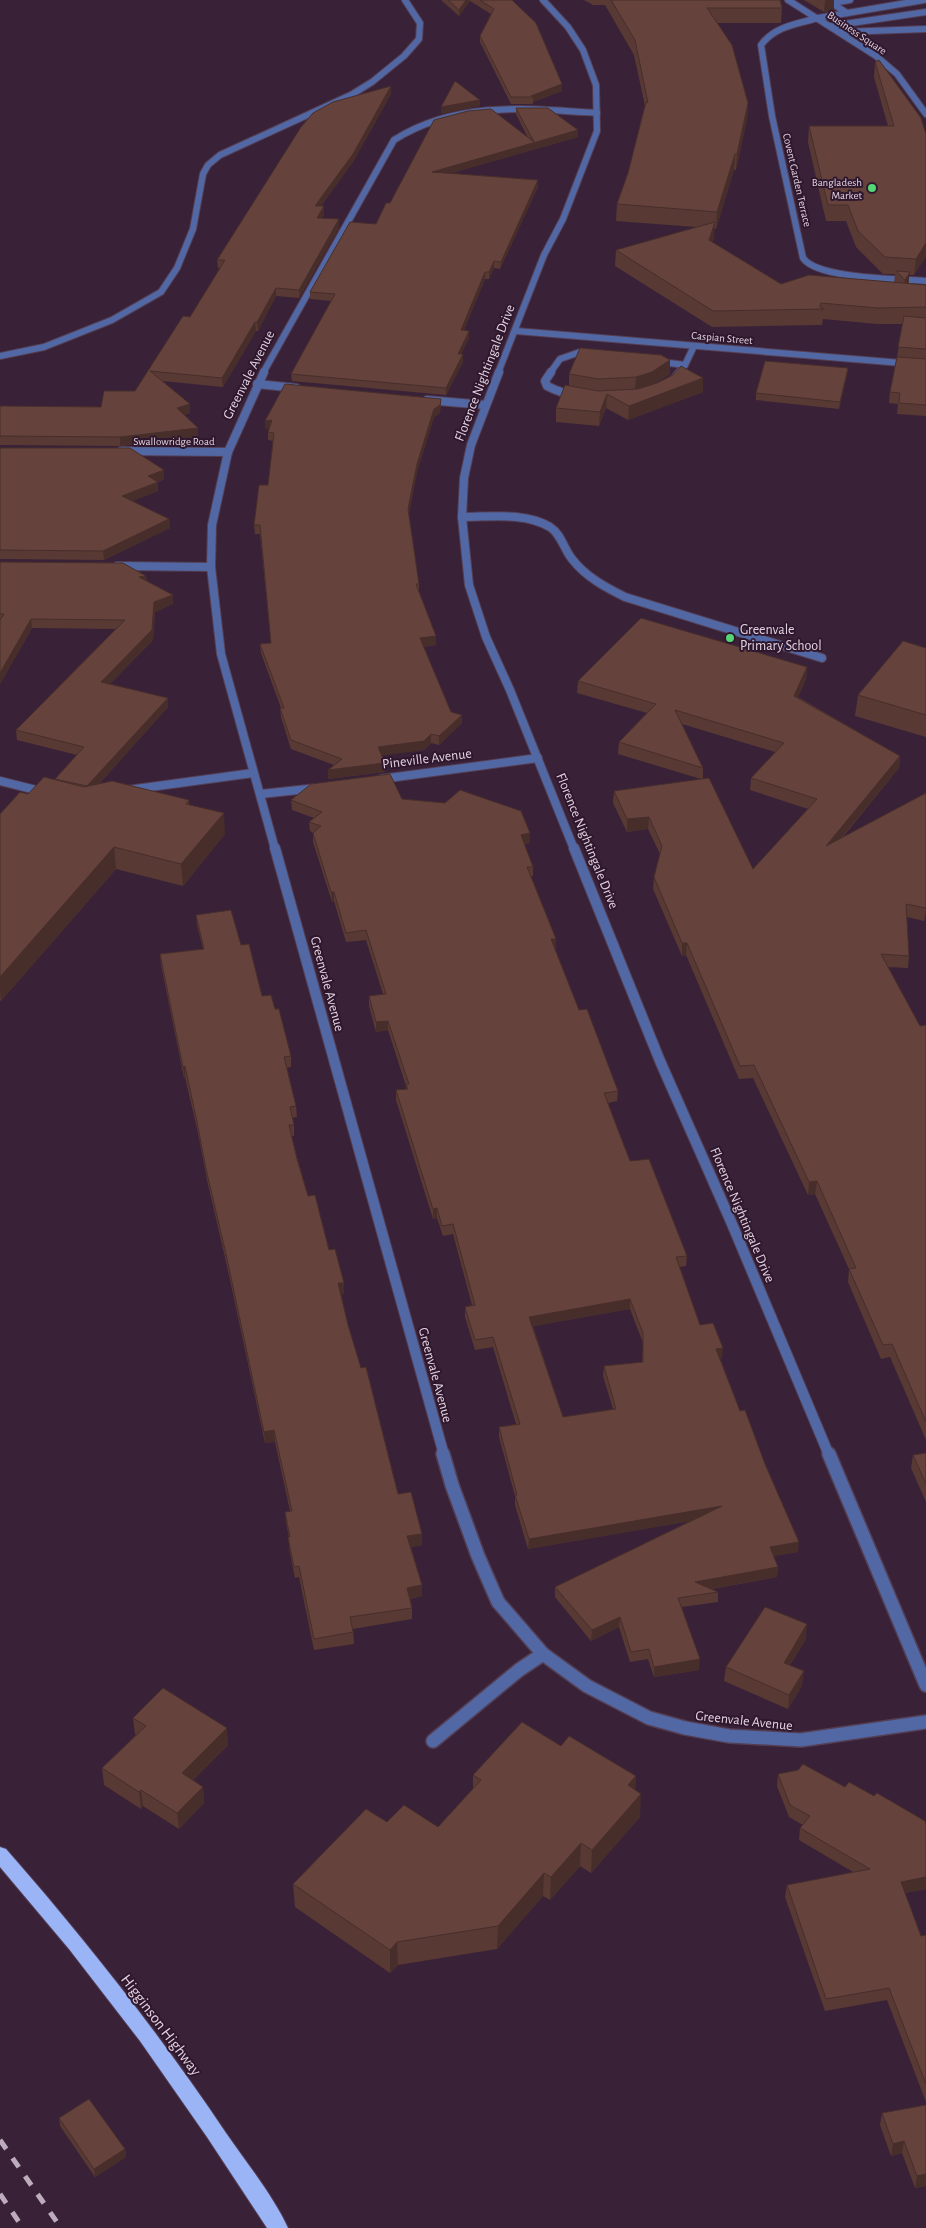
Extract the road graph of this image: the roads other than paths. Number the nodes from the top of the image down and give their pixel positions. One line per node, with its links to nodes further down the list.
1 (405, 0): 18 (street)
2 (543, 0): 14 (street, Florence Nightingale Drive)
3 (788, 0): 9 (street, Business Square)
4 (850, 0): 6 (street)
5 (924, 0): 8 (street)
6 (829, 2): 8 (street)
7 (926, 12): 10 (street)
8 (846, 13): 9 (street)
9 (818, 18): 10 (street, Business Square); 15 (street, Covent Garden Terrace)
10 (831, 26): 12 (street, Business Square)
11 (926, 29): 12 (street)
12 (841, 32): 13 (street, Business Square)
13 (925, 111)
14 (597, 113): 16 (street, Florence Nightingale Drive); 21 (street, Greenvale Avenue)
15 (926, 281)
16 (516, 331): 17 (street, Caspian Street); 24 (street, Florence Nightingale Drive)
17 (694, 346): 19 (street); 20 (street, Caspian Street)
18 (0, 356)
19 (685, 365): 19 (street)
20 (926, 365)
21 (257, 384): 22 (street); 26 (street, Greenvale Avenue)
22 (307, 389)
23 (416, 399): 24 (street)
24 (485, 405): 27 (street, Florence Nightingale Drive)
25 (112, 451): 26 (street, Swallowridge Road)
26 (228, 452): 29 (street, Greenvale Avenue)
27 (462, 517): 30 (street); 31 (street, Florence Nightingale Drive)
28 (107, 566): 29 (street)
29 (211, 567): 32 (street, Greenvale Avenue)
30 (822, 658)
31 (538, 758): 34 (street, Pineville Avenue); 40 (street, Florence Nightingale Drive)
32 (253, 773): 36 (street); 37 (street, Greenvale Avenue)
33 (0, 781): 38 (street)
34 (368, 781)
35 (329, 786): 37 (street)
36 (120, 793)
37 (260, 794): 39 (street, Greenvale Avenue)
38 (57, 795)
39 (543, 1654): 41 (street, Greenvale Avenue); 42 (street)
40 (926, 1685)
41 (926, 1722)
42 (433, 1741)
43 (0, 1854): 44 (highway, Higginson Highway)
44 (278, 2228)

